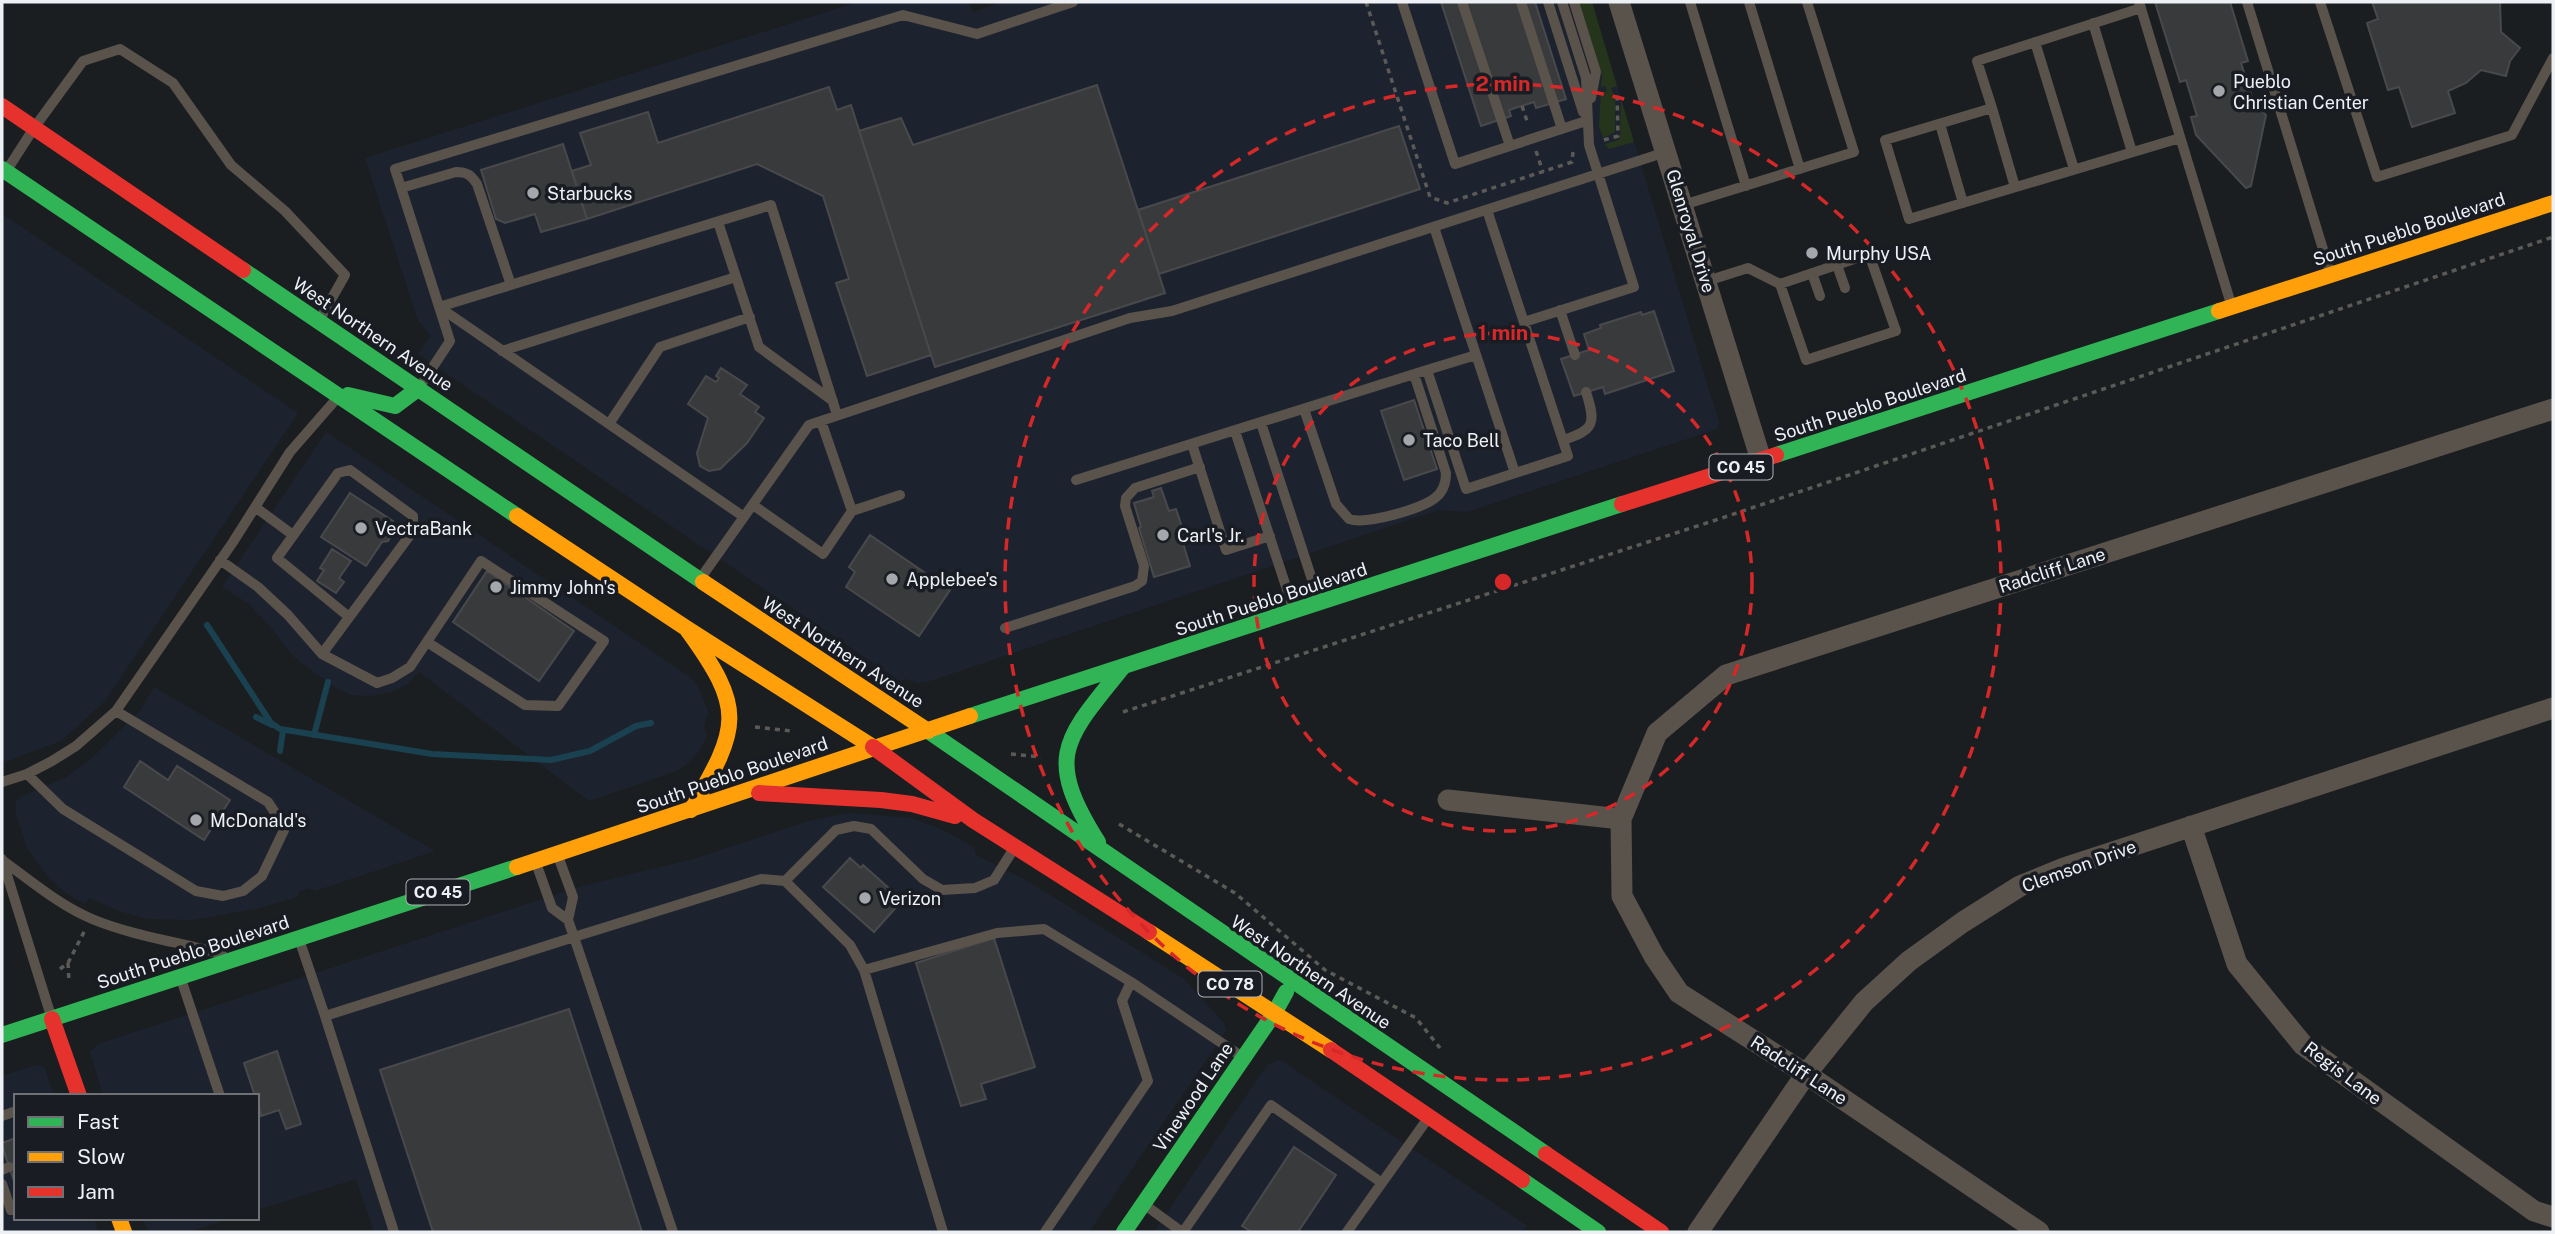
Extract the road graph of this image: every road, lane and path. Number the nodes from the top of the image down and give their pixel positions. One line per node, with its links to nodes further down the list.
1 (1073, 2): 37 (lane)
2 (1366, 2): 27 (path)
3 (1402, 2): 28 (lane)
4 (1462, 2): 28 (lane)
5 (1521, 2): 25 (lane)
6 (1548, 2): 22 (lane)
7 (1562, 2): 22 (lane)
8 (1574, 2): 22 (lane)
9 (1619, 2): 29 (street, Glenroyal Drive)
10 (1690, 2): 35 (lane)
11 (1749, 2): 31 (lane)
12 (1807, 2): 31 (lane)
13 (2247, 2): 47 (lane)
14 (2320, 2): 18 (lane)
15 (2140, 5): 16 (lane); 26 (lane)
16 (2094, 23): 17 (lane); 30 (lane)
17 (2035, 42): 21 (lane); 32 (lane)
18 (2553, 58)
19 (1618, 93): 27 (path)
20 (2, 106): 24 (main road, West Northern Avenue / CO 78)
21 (1992, 108): 23 (lane); 36 (lane)
22 (1586, 121): 25 (lane); 27 (lane)
23 (1940, 124): 38 (lane); 38 (lane)
24 (34, 128): 33 (lane); 58 (main road, West Northern Avenue / CO 78); 58 (lane)
25 (1562, 129): 28 (lane)
26 (2180, 138): 30 (lane); 55 (lane)
27 (1589, 145): 34 (lane)
28 (1510, 146)
29 (1667, 152): 34 (lane); 40 (street, Glenroyal Drive)
30 (2132, 152): 32 (lane)
31 (1800, 169): 35 (lane)
32 (2074, 170): 36 (lane)
33 (3, 173): 71 (main road, CO 78)
34 (1598, 174): 41 (lane); 56 (lane)
35 (1746, 186): 40 (lane)
36 (2015, 187): 38 (lane)
37 (401, 188): 51 (lane); 54 (lane)
38 (1963, 203)
39 (2553, 203): 47 (main road, South Pueblo Boulevard / CO 45)
40 (1683, 205): 49 (street, Glenroyal Drive)
41 (1487, 210): 43 (lane); 59 (lane)
42 (718, 222): 48 (lane); 51 (lane); 72 (lane)
43 (1434, 226): 65 (lane); 75 (lane)
44 (2553, 237): 105 (path)
45 (1837, 265): 46 (lane); 52 (lane); 62 (lane)
46 (1812, 273): 50 (lane); 53 (lane)
47 (2331, 275): 55 (main road, South Pueblo Boulevard / CO 45)
48 (736, 277): 57 (lane); 64 (lane)
49 (1707, 281): 50 (lane); 82 (street, Glenroyal Drive)
50 (1780, 284): 63 (lane)
51 (511, 285): 54 (lane)
52 (1845, 288)
53 (1820, 296)
54 (439, 307): 64 (lane); 69 (lane)
55 (2232, 308): 82 (main road, South Pueblo Boulevard / CO 45)
56 (1560, 310): 59 (lane); 66 (lane)
57 (750, 317): 72 (lane); 78 (lane)
58 (319, 321): 69 (main road, West Northern Avenue / CO 78)
59 (1524, 322): 80 (lane)
60 (1859, 329): 62 (lane)
61 (1834, 337): 63 (lane)
62 (1863, 341): 63 (lane)
63 (1838, 349)
64 (502, 351): 78 (lane)
65 (1476, 355): 67 (lane); 84 (lane)
66 (1575, 355)
67 (1427, 370): 68 (lane); 84 (lane)
68 (1414, 374): 73 (lane); 73 (lane)
69 (419, 388): 71 (main road); 94 (main road, West Northern Avenue / CO 78)
70 (1586, 392): 80 (lane)
71 (333, 394): 88 (lane); 98 (main road, CO 78)
72 (833, 401): 75 (lane)
73 (1304, 409): 77 (lane)
74 (2553, 409): 118 (street, Radcliff Lane)
75 (837, 415): 76 (lane)
76 (821, 421): 87 (lane); 89 (lane)
77 (1261, 423): 79 (lane); 95 (lane)
78 (609, 424): 90 (lane)
79 (1235, 431): 81 (lane); 92 (lane)
80 (1563, 440): 84 (lane)
81 (1192, 444): 83 (lane); 85 (lane)
82 (1761, 460): 95 (main road, South Pueblo Boulevard / CO 45)
83 (1200, 467): 92 (lane); 99 (lane)
84 (1515, 473)
85 (1076, 480)
86 (900, 495): 89 (lane)
87 (753, 505): 89 (lane); 90 (lane)
88 (255, 508): 91 (lane); 93 (lane)
89 (852, 511)
90 (744, 517): 94 (lane)
91 (293, 535): 97 (lane); 97 (lane)
92 (1270, 536): 96 (lane)
93 (220, 560): 101 (lane); 104 (lane)
94 (700, 580): 108 (main road, West Northern Avenue / CO 78)
95 (1319, 603): 96 (main road, South Pueblo Boulevard / CO 45)
96 (1294, 611): 102 (main road, South Pueblo Boulevard / CO 45)
97 (349, 617): 101 (lane)
98 (686, 628): 109 (main road, CO 78); 116 (main road)
99 (1005, 628)
100 (427, 642): 100 (lane); 101 (lane)
101 (322, 654)
102 (1123, 667): 108 (main road, South Pueblo Boulevard / CO 45); 123 (main road)
103 (2553, 708): 120 (street, Clemson Drive)
104 (116, 711): 112 (lane); 112 (lane)
105 (1121, 712)
106 (755, 727): 107 (path)
107 (791, 731)
108 (928, 731): 109 (main road, South Pueblo Boulevard / CO 45); 123 (main road, West Northern Avenue / CO 78)
109 (873, 747): 114 (main road, South Pueblo Boulevard / CO 45); 119 (main road, CO 78)
110 (1001, 753): 111 (path)
111 (1050, 758)
112 (27, 774): 113 (lane)
113 (2, 782)
114 (742, 792): 116 (main road, South Pueblo Boulevard / CO 45); 119 (main road)
115 (1448, 800): 118 (street)
116 (691, 810): 122 (main road, South Pueblo Boulevard / CO 45)
117 (1108, 818): 143 (path)
118 (1621, 820): 145 (street, Radcliff Lane)
119 (973, 821): 121 (main road, CO 78)
120 (2191, 826): 145 (street, Clemson Drive); 153 (street, Regis Lane)
121 (1015, 847): 126 (lane); 139 (main road, CO 78)
122 (557, 853): 125 (main road, South Pueblo Boulevard / CO 45); 127 (lane)
123 (1105, 853): 138 (main road, West Northern Avenue / CO 78)
124 (2, 859): 131 (lane); 141 (lane)
125 (535, 861): 127 (lane); 130 (main road, South Pueblo Boulevard / CO 45)
126 (785, 881): 129 (lane); 134 (lane)
127 (568, 920): 129 (lane)
128 (86, 928): 132 (path)
129 (575, 937): 140 (lane); 155 (lane)
130 (299, 938): 131 (main road, South Pueblo Boulevard / CO 45); 140 (lane)
131 (238, 958): 135 (main road, South Pueblo Boulevard / CO 45)
132 (68, 963): 133 (path); 136 (path)
133 (61, 969)
134 (864, 970): 137 (lane); 156 (lane)
135 (180, 977): 141 (main road, South Pueblo Boulevard / CO 45); 147 (lane)
136 (69, 981)
137 (1131, 982): 144 (lane); 157 (lane)
138 (1292, 982): 139 (main road, Vinewood Lane); 162 (main road, West Northern Avenue / CO 78)
139 (1275, 1012): 144 (main road, Vinewood Lane); 148 (main road, CO 78)
140 (325, 1016): 154 (lane)
141 (52, 1019): 142 (main road, South Pueblo Boulevard / CO 45); 146 (main road)
142 (2, 1035)
143 (1445, 1054)
144 (1244, 1058): 151 (main road, Vinewood Lane)
145 (1806, 1074): 163 (street, Clemson Drive); 164 (street, Radcliff Lane)
146 (78, 1094)
147 (219, 1094)
148 (1428, 1119): 149 (lane); 161 (main road, CO 78)
149 (1382, 1183): 159 (lane); 160 (lane)
150 (2, 1184): 152 (lane)
151 (1144, 1204): 158 (main road, Vinewood Lane); 159 (lane)
152 (14, 1209)
153 (2553, 1217)
154 (394, 1232)
155 (673, 1232)
156 (943, 1232)
157 (1045, 1232)
158 (1124, 1232)
159 (1182, 1232)
160 (1347, 1232)
161 (1598, 1232)
162 (1661, 1232)
163 (1698, 1232)
164 (2039, 1232)

